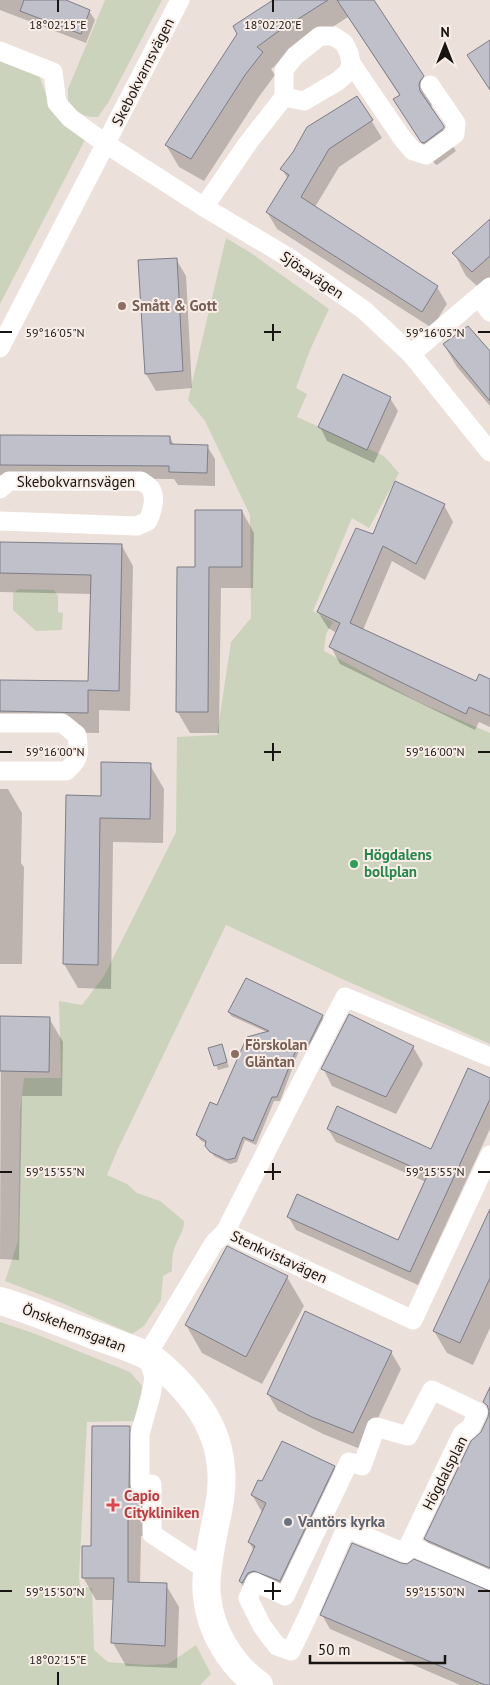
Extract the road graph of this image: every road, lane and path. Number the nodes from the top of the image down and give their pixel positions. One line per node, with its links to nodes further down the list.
1 (180, 0): 6 (street, Skebokvarnsvägen)
2 (0, 51): 6 (street, Skebokvarnsvägen)
3 (351, 63): 4 (street); 5 (street); 5 (street)
4 (430, 85)
5 (284, 96): 7 (street)
6 (106, 144): 7 (street, Sjösavägen); 9 (street, Skebokvarnsvägen)
7 (204, 207): 10 (street, Sjösavägen)
8 (486, 299): 10 (street)
9 (0, 348)
10 (411, 354): 11 (street, Sjösavägen)
11 (490, 452)
12 (0, 490): 13 (street, Skebokvarnsvägen)
13 (0, 521)
14 (0, 723): 15 (street)
15 (0, 771)
16 (490, 1057): 18 (street, Stenkvistavägen)
17 (490, 1155): 18 (street, Stenkvistavägen)
18 (225, 1232): 20 (street)
19 (0, 1301): 20 (street, Önskehemsgatan)
20 (147, 1356): 22 (street, Önskehemsgatan); 22 (street)
21 (409, 1545): 21 (street, Högdalsplan); 23 (street)
22 (208, 1571): 24 (street, Önskehemsgatan)
23 (490, 1580)
24 (259, 1685)

